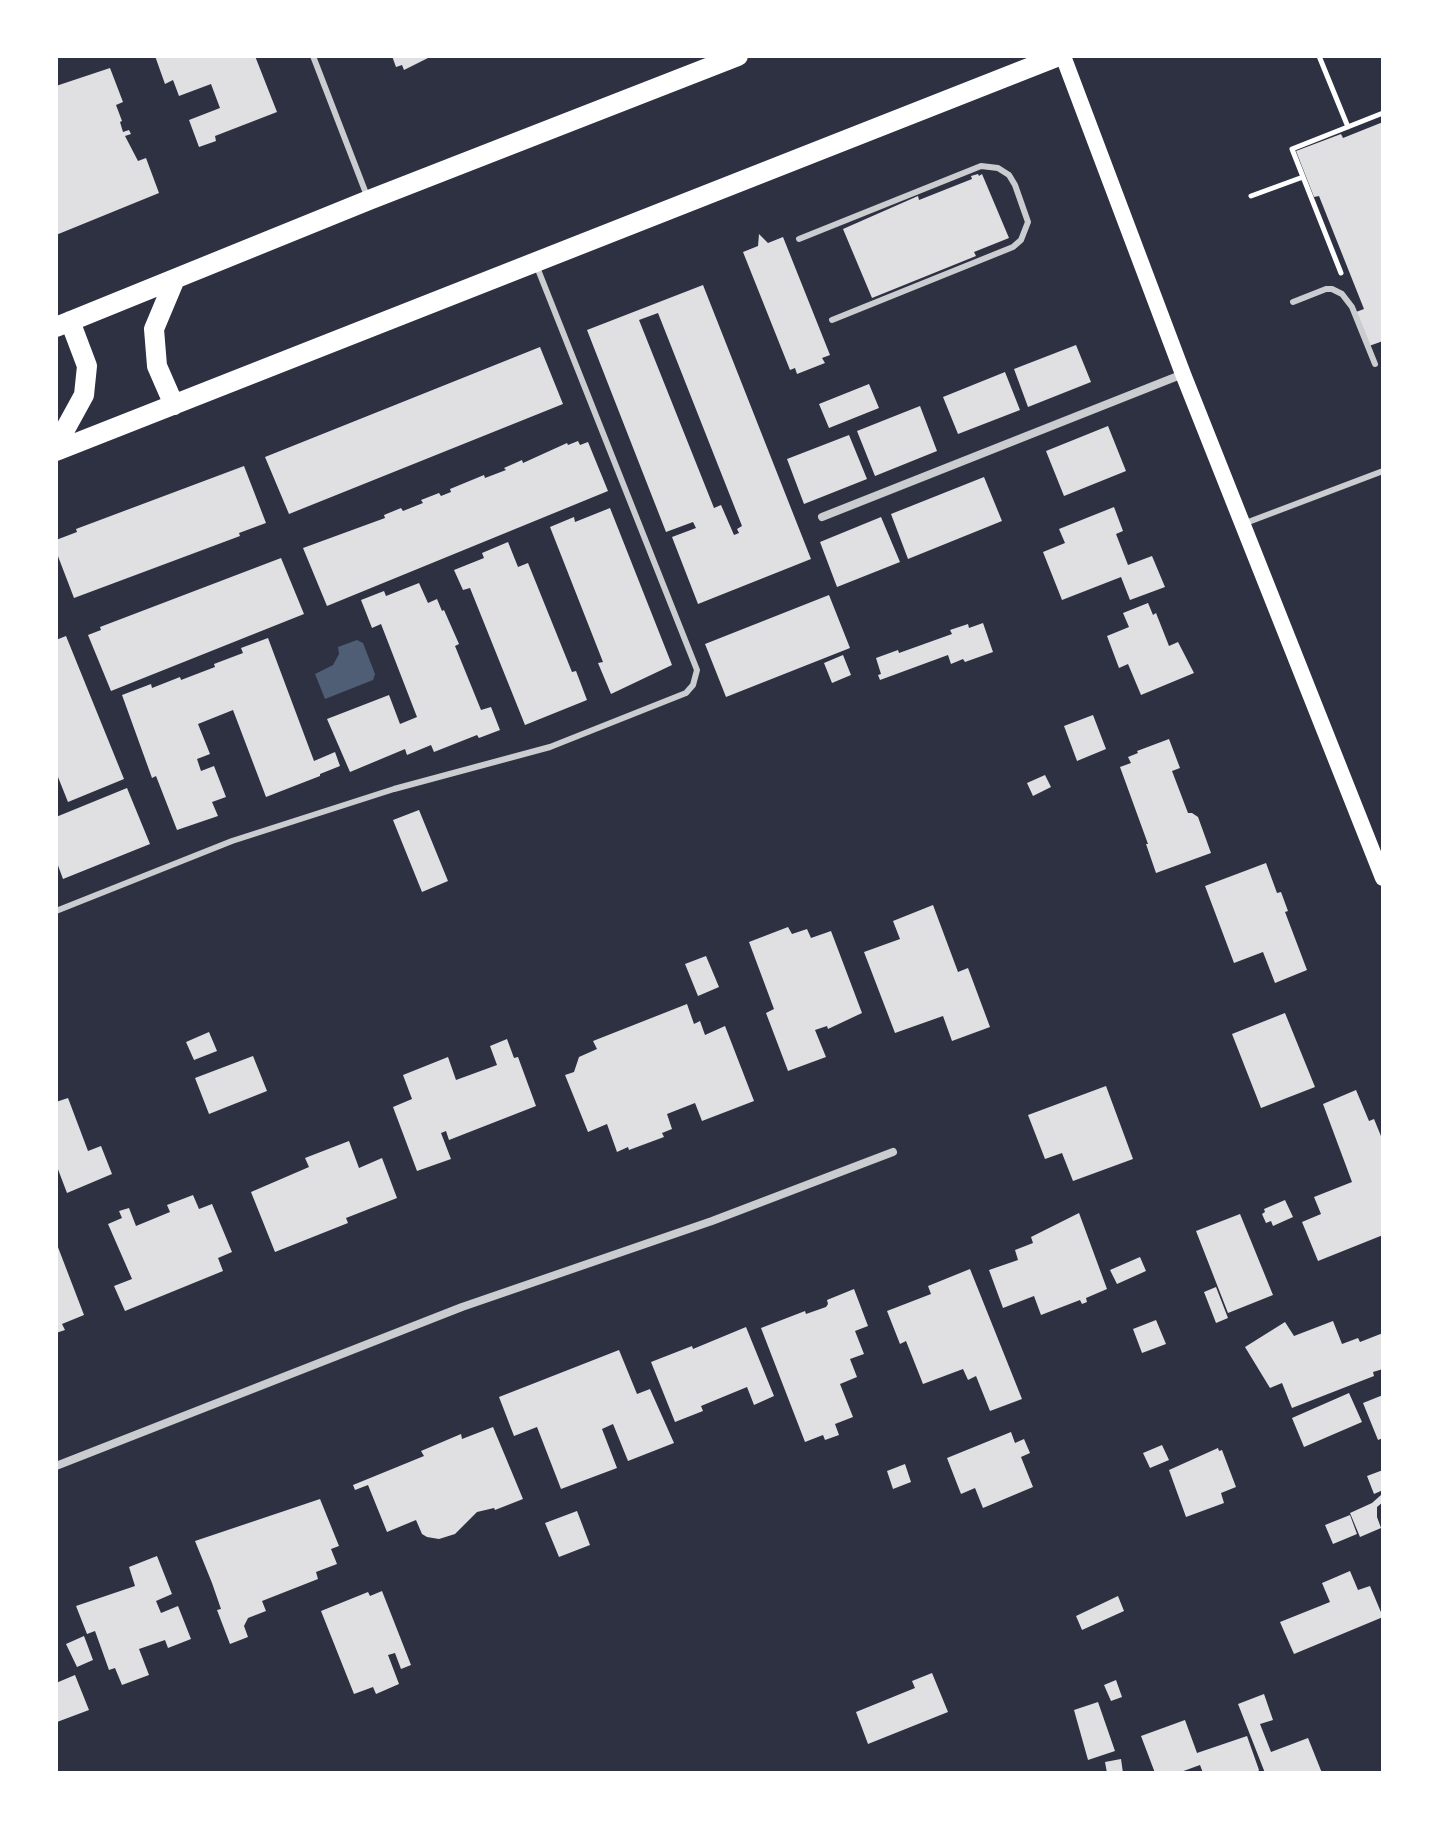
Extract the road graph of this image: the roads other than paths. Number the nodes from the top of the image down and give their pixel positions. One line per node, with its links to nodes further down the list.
1 (313, 56): 4 (lane)
2 (738, 56): 4 (main road)
3 (1061, 56): 6 (main road); 12 (main road)
4 (369, 200): 7 (main road)
5 (799, 239): 9 (lane)
6 (535, 264): 13 (main road); 19 (lane)
7 (175, 279): 10 (main road); 13 (main road)
8 (1293, 302): 11 (lane)
9 (832, 320)
10 (63, 324): 14 (main road)
11 (1375, 364)
12 (1183, 374): 16 (street); 17 (main road)
13 (174, 405): 14 (main road)
14 (56, 449)
15 (1383, 471): 17 (lane)
16 (822, 517)
17 (1243, 524): 18 (main road)
18 (1383, 878)
19 (56, 911)
20 (893, 1152): 21 (street)
21 (56, 1466)

